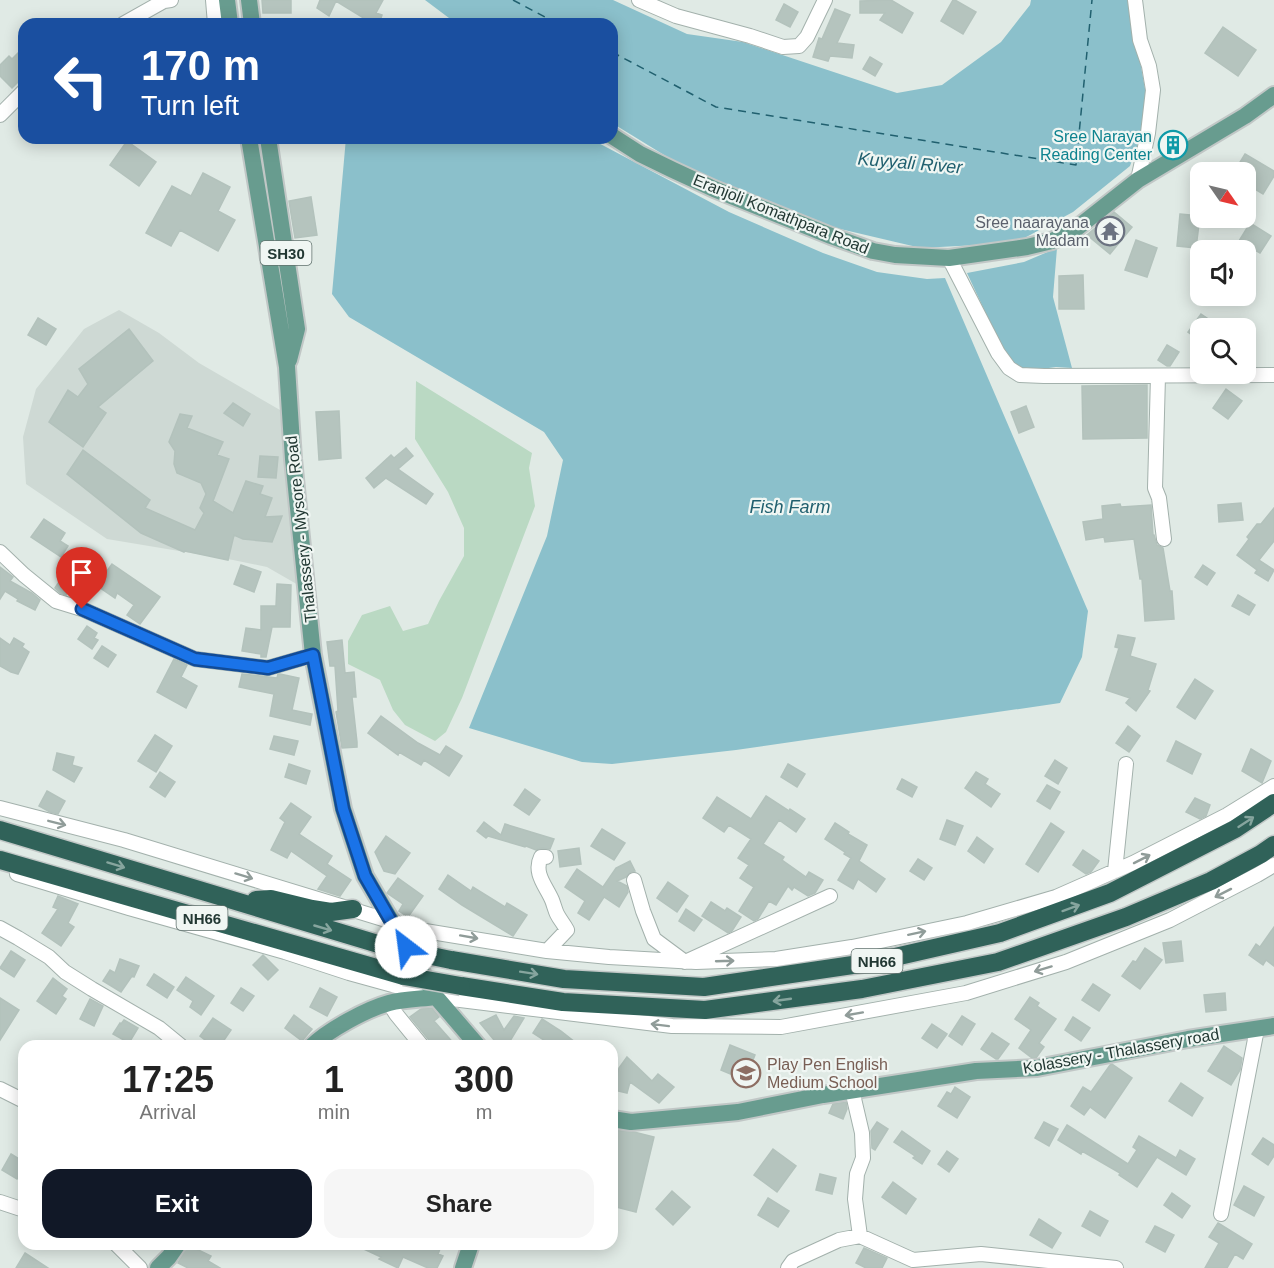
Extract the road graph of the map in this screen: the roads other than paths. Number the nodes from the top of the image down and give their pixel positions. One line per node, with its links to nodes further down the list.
1 (171, 0): 8 (street)
2 (213, 0): 9 (street)
3 (227, 0): 10 (main road)
4 (249, 0): 11 (main road)
5 (639, 0): 6 (street)
6 (825, 0)
7 (1135, 0): 18 (street)
8 (134, 18)
9 (214, 18)
10 (229, 18)
11 (251, 18)
12 (1274, 94): 18 (main road, Eranjoli Komathpara Road)
13 (18, 97): 14 (street)
14 (0, 115)
15 (618, 140): 19 (main road, Eranjoli Komathpara Road)
16 (250, 144): 20 (main road, sh30)
17 (269, 144): 20 (main road, SH30)
18 (1138, 180): 19 (main road, Eranjoli Komathpara Road)
19 (949, 258): 22 (street)
20 (287, 367): 25 (main road, Thalassery - Mysore Road / SH30)
21 (1274, 375): 22 (street)
22 (1158, 376): 23 (street)
23 (1164, 539)
24 (0, 552): 25 (street)
25 (313, 655): 41 (main road, Thalassery - Mysore Road / SH30)
26 (1126, 764): 36 (street)
27 (1274, 786): 36 (street, one-way to 27)
28 (1274, 803): 39 (highway, NH66, one-way to 28, bridge)
29 (0, 808): 40 (street, one-way to 40)
30 (0, 830): 39 (highway, NH66, one-way to 39)
31 (1274, 845): 43 (highway, NH66, one-way to 43, bridge)
32 (546, 857): 44 (street)
33 (0, 860): 43 (highway, NH66)
34 (1274, 865): 47 (street, one-way to 47)
35 (0, 868): 46 (street)
36 (1115, 872): 45 (street, one-way to 36)
37 (634, 880): 45 (street)
38 (830, 896): 45 (street)
39 (236, 901): 40 (highway)
40 (353, 909): 41 (street)
41 (391, 921): 44 (street, one-way to 44); 47 (main road, Thalassery - Mysore Road / SH30)
42 (0, 928): 51 (street)
43 (284, 942): 46 (highway)
44 (547, 951): 45 (street)
45 (685, 962)
46 (349, 973): 47 (street)
47 (436, 997): 48 (main road); 54 (main road, Thalassery - Mysore Road / SH30)
48 (390, 1003): 52 (main road); 53 (street)
49 (1274, 1026): 50 (main road, Kolassery - Thalassery road)
50 (1257, 1029): 56 (main road, Kolassery - Thalassery road); 61 (street)
51 (174, 1040)
52 (318, 1040)
53 (417, 1040)
54 (473, 1040)
55 (0, 1089): 57 (street)
56 (852, 1090): 58 (main road, Kolassery - Thalassery road); 62 (street)
57 (18, 1098)
58 (618, 1120)
59 (0, 1202): 60 (street)
60 (18, 1208)
61 (1221, 1214)
62 (860, 1236): 69 (street); 70 (street)
63 (122, 1250): 66 (street)
64 (174, 1250): 67 (main road)
65 (469, 1250): 68 (main road)
66 (140, 1268)
67 (158, 1268)
68 (463, 1268)
69 (788, 1268)
70 (1116, 1268)

